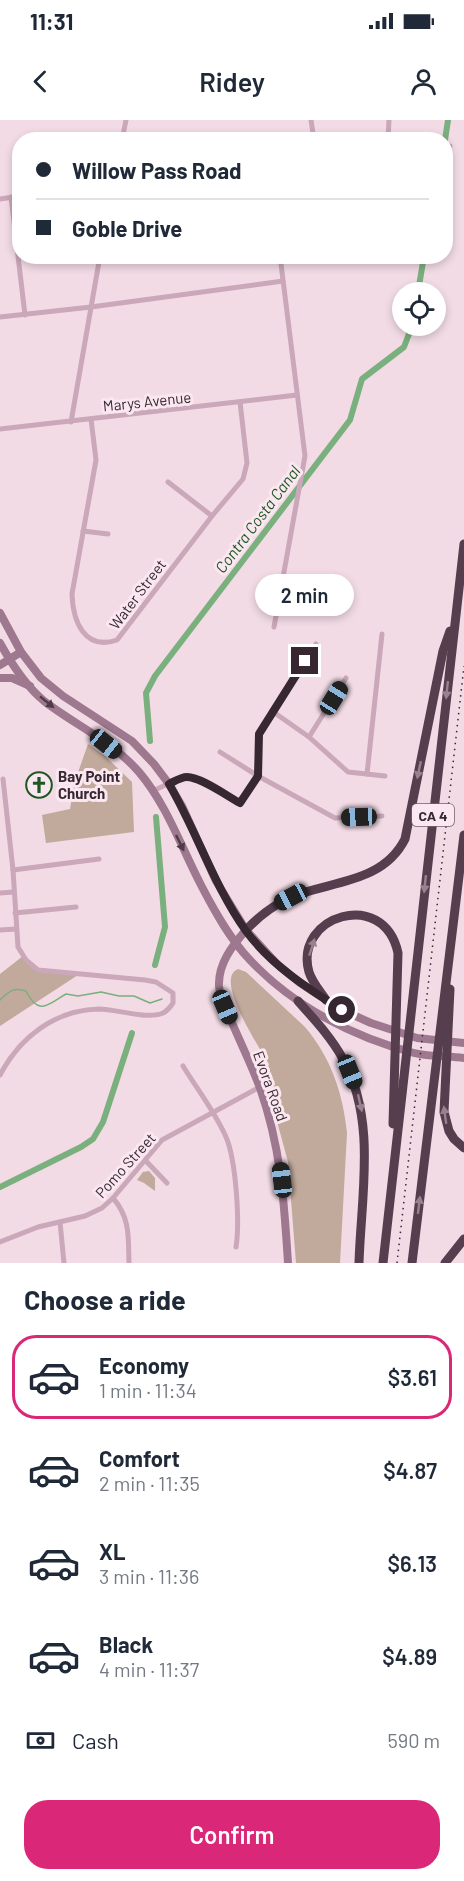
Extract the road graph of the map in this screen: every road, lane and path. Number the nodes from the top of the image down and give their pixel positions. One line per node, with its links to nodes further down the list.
1 (11, 197): 2 (street); 3 (street)
2 (0, 199)
3 (12, 205)
4 (19, 264): 9 (street)
5 (99, 264): 8 (street)
6 (281, 264): 7 (street)
7 (283, 281): 8 (street); 11 (street)
8 (91, 307): 9 (street); 14 (street)
9 (25, 315): 10 (street)
10 (0, 317)
11 (297, 395): 12 (street, Marys Avenue); 23 (street)
12 (240, 402): 13 (street, Marys Avenue); 17 (street, Water Street)
13 (92, 419): 14 (street, Marys Avenue); 18 (street, Water Street)
14 (71, 422): 15 (street, Marys Avenue)
15 (0, 429)
16 (168, 482): 17 (street)
17 (212, 516): 18 (street, Water Street)
18 (83, 531): 19 (street)
19 (108, 534)
20 (464, 544): 21 (highway, CA 4)
21 (456, 611): 52 (highway, one-way to 52); 59 (highway, CA 4, one-way to 59)
22 (0, 613): 27 (main road)
23 (274, 627)
24 (382, 634): 36 (street)
25 (0, 643): 28 (main road)
26 (316, 644): 33 (street)
27 (21, 652): 28 (main road); 40 (main road)
28 (9, 658): 29 (main road); 32 (main road)
29 (0, 664)
30 (0, 678): 32 (main road)
31 (346, 678): 34 (street)
32 (30, 686): 41 (main road, one-way to 41)
33 (272, 711): 34 (street); 37 (street)
34 (309, 737): 36 (street)
35 (220, 752): 37 (street)
36 (367, 774): 38 (street)
37 (258, 776): 40 (street); 42 (street)
38 (385, 776)
39 (3, 779): 45 (street)
40 (169, 784): 41 (street); 52 (main road)
41 (152, 791): 53 (main road, one-way to 53)
42 (382, 816)
43 (464, 835): 61 (highway, CA 4)
44 (99, 859): 45 (street)
45 (13, 870): 46 (street)
46 (14, 892): 47 (street); 49 (street)
47 (0, 893)
48 (76, 908): 49 (street)
49 (15, 913): 50 (street)
50 (16, 929): 51 (street); 60 (street)
51 (0, 930)
52 (246, 930): 53 (main road, Evora Road); 54 (main road)
53 (236, 942): 55 (main road); 62 (main road, Evora Road)
54 (326, 1000): 56 (main road); 59 (highway, one-way to 59)
55 (298, 1001): 57 (main road); 75 (highway, one-way to 75)
56 (464, 1043)
57 (464, 1058)
58 (183, 1066): 63 (street)
59 (399, 1068): 76 (highway)
60 (0, 1075)
61 (440, 1076): 64 (highway, one-way to 61); 77 (highway, CA 4, one-way to 61)
62 (260, 1087): 63 (street, Pomo Street); 74 (main road, Evora Road)
63 (212, 1112): 65 (street, Pomo Street); 71 (street)
64 (464, 1148)
65 (145, 1160): 66 (street); 67 (street, Pomo Street)
66 (167, 1183)
67 (113, 1198): 68 (street, Pomo Street); 73 (street)
68 (60, 1222): 70 (street, Pomo Street); 72 (street)
69 (464, 1239): 78 (highway)
70 (0, 1242)
71 (236, 1247)
72 (64, 1263)
73 (129, 1263)
74 (288, 1263)
75 (359, 1263)
76 (383, 1263)
77 (412, 1263)
78 (445, 1263)

